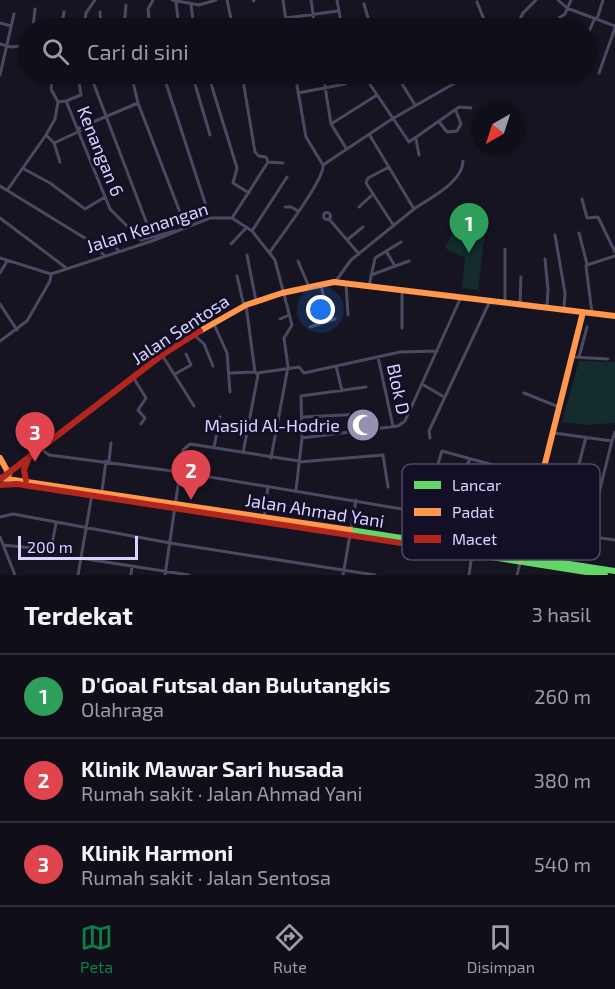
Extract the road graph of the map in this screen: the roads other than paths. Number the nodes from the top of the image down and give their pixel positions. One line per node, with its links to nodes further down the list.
1 (94, 0): 26 (street)
2 (153, 0): 29 (street)
3 (175, 0): 16 (street); 30 (street)
4 (216, 0): 16 (street)
5 (227, 0): 32 (street)
6 (283, 0): 33 (street)
7 (310, 0): 23 (street)
8 (337, 0): 19 (street)
9 (536, 0): 38 (street)
10 (558, 0): 17 (street)
11 (571, 0): 17 (street)
12 (603, 0): 41 (street)
13 (477, 2): 37 (street)
14 (364, 4): 36 (street)
15 (126, 5): 28 (street)
16 (191, 5): 31 (street)
17 (567, 8): 39 (street); 40 (street)
18 (35, 9): 24 (street)
19 (338, 11): 23 (street); 35 (street)
20 (64, 12): 25 (street)
21 (100, 12): 27 (street)
22 (14, 14): 44 (street)
23 (313, 14): 33 (street); 34 (street)
24 (34, 18)
25 (63, 18)
26 (85, 18)
27 (100, 18)
28 (125, 18)
29 (149, 18)
30 (178, 18)
31 (193, 18)
32 (231, 18)
33 (286, 18)
34 (314, 18)
35 (340, 18)
36 (368, 18)
37 (482, 18)
38 (521, 18)
39 (559, 18)
40 (593, 18)
41 (596, 18)
42 (597, 19): 45 (street)
43 (0, 23): 44 (street)
44 (11, 26): 47 (street)
45 (615, 27): 49 (street)
46 (0, 44): 47 (street)
47 (7, 45): 48 (street); 50 (street)
48 (18, 45)
49 (599, 73)
50 (0, 75)
51 (52, 84): 68 (street)
52 (79, 84): 69 (street)
53 (93, 84): 74 (street)
54 (133, 84): 70 (street)
55 (166, 84): 105 (street)
56 (195, 84): 81 (street)
57 (211, 84): 96 (street)
58 (244, 84): 88 (street)
59 (297, 84): 66 (street)
60 (324, 84): 65 (street)
61 (344, 84): 65 (street)
62 (369, 84): 67 (street)
63 (402, 84): 71 (street)
64 (452, 84): 71 (street)
65 (325, 89): 66 (street); 77 (street)
66 (298, 93): 90 (street)
67 (377, 95): 75 (street); 77 (street)
68 (58, 102): 69 (street, Kenangan 6); 80 (street)
69 (66, 102): 78 (street, Kenangan 6)
70 (138, 103): 74 (street); 111 (street)
71 (415, 105): 75 (street)
72 (471, 108): 73 (street)
73 (456, 111): 76 (street); 76 (street)
74 (104, 116): 78 (street); 117 (street)
75 (392, 119): 79 (street); 82 (street)
76 (440, 123): 82 (street)
77 (331, 124): 84 (street)
78 (79, 129): 83 (street); 98 (street, Kenangan 6)
79 (369, 134): 84 (street); 91 (street)
80 (46, 135): 83 (street); 92 (street)
81 (210, 135)
82 (416, 138): 85 (street)
83 (54, 143): 87 (street)
84 (346, 148): 90 (street)
85 (419, 155)
86 (463, 161): 102 (street)
87 (60, 162)
88 (268, 162): 89 (street); 96 (street)
89 (283, 163)
90 (323, 165): 103 (street)
91 (389, 167): 97 (street); 102 (street)
92 (24, 169): 95 (street); 98 (street)
93 (287, 177): 112 (street)
94 (0, 186): 95 (street)
95 (8, 189): 128 (street)
96 (249, 193): 106 (street)
97 (372, 195): 101 (street); 108 (street)
98 (105, 197): 117 (street, Kenangan 6)
99 (582, 199): 126 (street)
100 (285, 207): 103 (street)
101 (359, 207)
102 (414, 209): 108 (street)
103 (298, 211): 124 (street)
104 (0, 218): 136 (street)
105 (210, 218): 106 (street, Jalan Kenangan); 111 (street, Jalan Kenangan)
106 (232, 218): 109 (street, Jalan Kenangan)
107 (329, 219): 118 (street)
108 (394, 226): 125 (street)
109 (247, 227): 112 (street, Jalan Kenangan); 120 (street)
110 (363, 227): 118 (street)
111 (186, 228): 113 (street, Jalan Kenangan)
112 (252, 231): 124 (street, Jalan Kenangan)
113 (176, 232): 117 (street); 122 (street, Jalan Kenangan)
114 (579, 233): 134 (street)
115 (555, 235): 157 (street)
116 (106, 237): 122 (street)
117 (152, 237)
118 (347, 240): 125 (street)
119 (401, 242): 123 (street)
120 (231, 244)
121 (505, 249): 152 (street)
122 (119, 251): 128 (street, Jalan Kenangan)
123 (386, 251): 135 (street); 139 (street)
124 (270, 252): 148 (street, Jalan Kenangan)
125 (359, 254): 142 (street)
126 (615, 254): 134 (street)
127 (247, 255): 151 (street)
128 (105, 256): 136 (street, Jalan Kenangan)
129 (0, 258): 131 (street)
130 (545, 259): 156 (street)
131 (7, 261): 137 (street); 138 (street)
132 (298, 261): 146 (street)
133 (409, 261): 135 (street)
134 (587, 265): 159 (street)
135 (395, 266): 139 (street)
136 (65, 267): 138 (street, Jalan Kenangan)
137 (0, 273)
138 (51, 274): 170 (street)
139 (371, 275): 145 (street)
140 (237, 276): 155 (street)
141 (521, 277): 153 (street)
142 (334, 282): 143 (main road, Jalan Sentosa); 144 (main road, Jalan Sentosa)
143 (346, 283): 145 (main road, Jalan Sentosa); 161 (street)
144 (321, 285): 146 (main road, Jalan Sentosa); 165 (street)
145 (369, 286): 147 (main road, Jalan Sentosa)
146 (309, 288): 148 (main road, Jalan Sentosa)
147 (402, 289): 149 (main road, Jalan Sentosa); 169 (street)
148 (282, 293): 151 (main road, Jalan Sentosa); 160 (street, Jalan Kenangan)
149 (462, 295): 150 (main road, Jalan Sentosa); 173 (street)
150 (491, 300): 152 (main road, Jalan Sentosa); 191 (street)
151 (256, 301): 155 (main road, Jalan Sentosa)
152 (505, 301): 153 (main road, Jalan Sentosa)
153 (520, 303): 156 (main road, Jalan Sentosa)
154 (0, 304): 170 (street)
155 (245, 305): 166 (main road, Jalan Sentosa); 183 (street)
156 (547, 306): 157 (main road, Jalan Sentosa)
157 (564, 309): 158 (main road, Jalan Sentosa)
158 (583, 312): 159 (main road, Jalan Sentosa); 177 (main road)
159 (592, 313): 162 (main road, Jalan Sentosa)
160 (290, 315): 163 (street); 181 (street)
161 (348, 315)
162 (615, 316)
163 (280, 319)
164 (335, 319): 165 (street)
165 (329, 321): 167 (street)
166 (213, 322): 171 (main road, Jalan Sentosa); 182 (street)
167 (310, 327)
168 (587, 327): 177 (street)
169 (402, 328)
170 (17, 330): 172 (street)
171 (193, 334): 175 (main road, Jalan Sentosa); 179 (street)
172 (0, 341)
173 (437, 351): 176 (street); 186 (street)
174 (186, 354): 184 (street)
175 (162, 355): 184 (street); 185 (main road, Jalan Sentosa)
176 (378, 357): 180 (street); 199 (street, Blok D)
177 (576, 357): 178 (street); 193 (main road)
178 (608, 359)
179 (213, 366)
180 (336, 366): 181 (street); 188 (street)
181 (288, 367): 183 (street); 213 (street)
182 (230, 373): 183 (street); 189 (street)
183 (256, 373): 210 (street)
184 (175, 374): 192 (street)
185 (133, 377): 198 (street); 209 (main road, Jalan Sentosa)
186 (422, 384): 191 (street); 199 (street)
187 (366, 387): 188 (street)
188 (342, 391): 197 (street)
189 (230, 392)
190 (524, 393): 193 (street)
191 (444, 397): 205 (street)
192 (194, 406)
193 (560, 408): 202 (main road)
194 (358, 414): 195 (street); 197 (street); 200 (street)
195 (364, 414)
196 (220, 417): 208 (street)
197 (303, 417): 204 (street)
198 (141, 424)
199 (393, 426): 200 (street)
200 (361, 432): 204 (street)
201 (615, 432): 206 (street)
202 (554, 433): 203 (street); 221 (main road)
203 (586, 437): 206 (street); 222 (street)
204 (302, 438): 216 (street)
205 (430, 438)
206 (612, 441): 229 (street)
207 (111, 443): 215 (street)
208 (214, 447): 210 (street); 223 (street)
209 (40, 448): 211 (main road, Jalan Sentosa); 215 (street)
210 (243, 453): 213 (street)
211 (29, 457): 225 (main road, Jalan Sentosa); 226 (main road)
212 (0, 458): 225 (main road)
213 (271, 458): 216 (street)
214 (470, 458): 217 (street); 218 (street); 219 (street)
215 (107, 461): 223 (street); 231 (street)
216 (299, 462): 228 (street); 230 (street)
217 (487, 463): 220 (street)
218 (437, 464)
219 (467, 464)
220 (491, 464)
221 (546, 464)
222 (579, 464)
223 (180, 472): 227 (street); 234 (street)
224 (0, 479): 225 (main road)
225 (12, 480): 226 (main road, Jalan Ahmad Yani); 232 (main road, Jalan Ahmad Yani)
226 (26, 480): 232 (main road, Jalan Ahmad Yani)
227 (268, 486): 230 (street); 237 (street)
228 (388, 487)
229 (600, 489)
230 (296, 491): 233 (street)
231 (102, 492): 232 (main road, Jalan Ahmad Yani); 234 (main road, Jalan Ahmad Yani)
232 (92, 493): 234 (main road, Jalan Ahmad Yani); 239 (street)
233 (356, 500): 235 (street); 240 (street)
234 (176, 507): 237 (main road, Jalan Ahmad Yani); 240 (main road, Jalan Ahmad Yani); 246 (street)
235 (402, 509)
236 (0, 517): 238 (street)
237 (264, 518): 240 (main road, Jalan Ahmad Yani)
238 (57, 523): 239 (street); 247 (street)
239 (86, 527): 246 (street); 248 (street)
240 (350, 533): 243 (main road, Jalan Ahmad Yani); 245 (main road, Jalan Ahmad Yani); 254 (street)
241 (0, 537): 247 (street)
242 (600, 538): 244 (street)
243 (402, 540)
244 (615, 540)
245 (402, 542)
246 (170, 543): 253 (street); 254 (street)
247 (3, 545): 256 (street)
248 (80, 558): 251 (street); 257 (street)
249 (471, 560): 261 (street)
250 (521, 560): 252 (main road, Jalan Ahmad Yani); 255 (main road, Jalan Ahmad Yani); 262 (street)
251 (132, 566): 253 (street); 258 (street)
252 (615, 571)
253 (165, 573): 259 (street)
254 (344, 573): 260 (street)
255 (586, 573): 263 (main road, Jalan Ahmad Yani)
256 (15, 575)
257 (78, 575)
258 (131, 575)
259 (189, 575)
260 (375, 575)
261 (469, 575)
262 (517, 575)
263 (605, 575)

